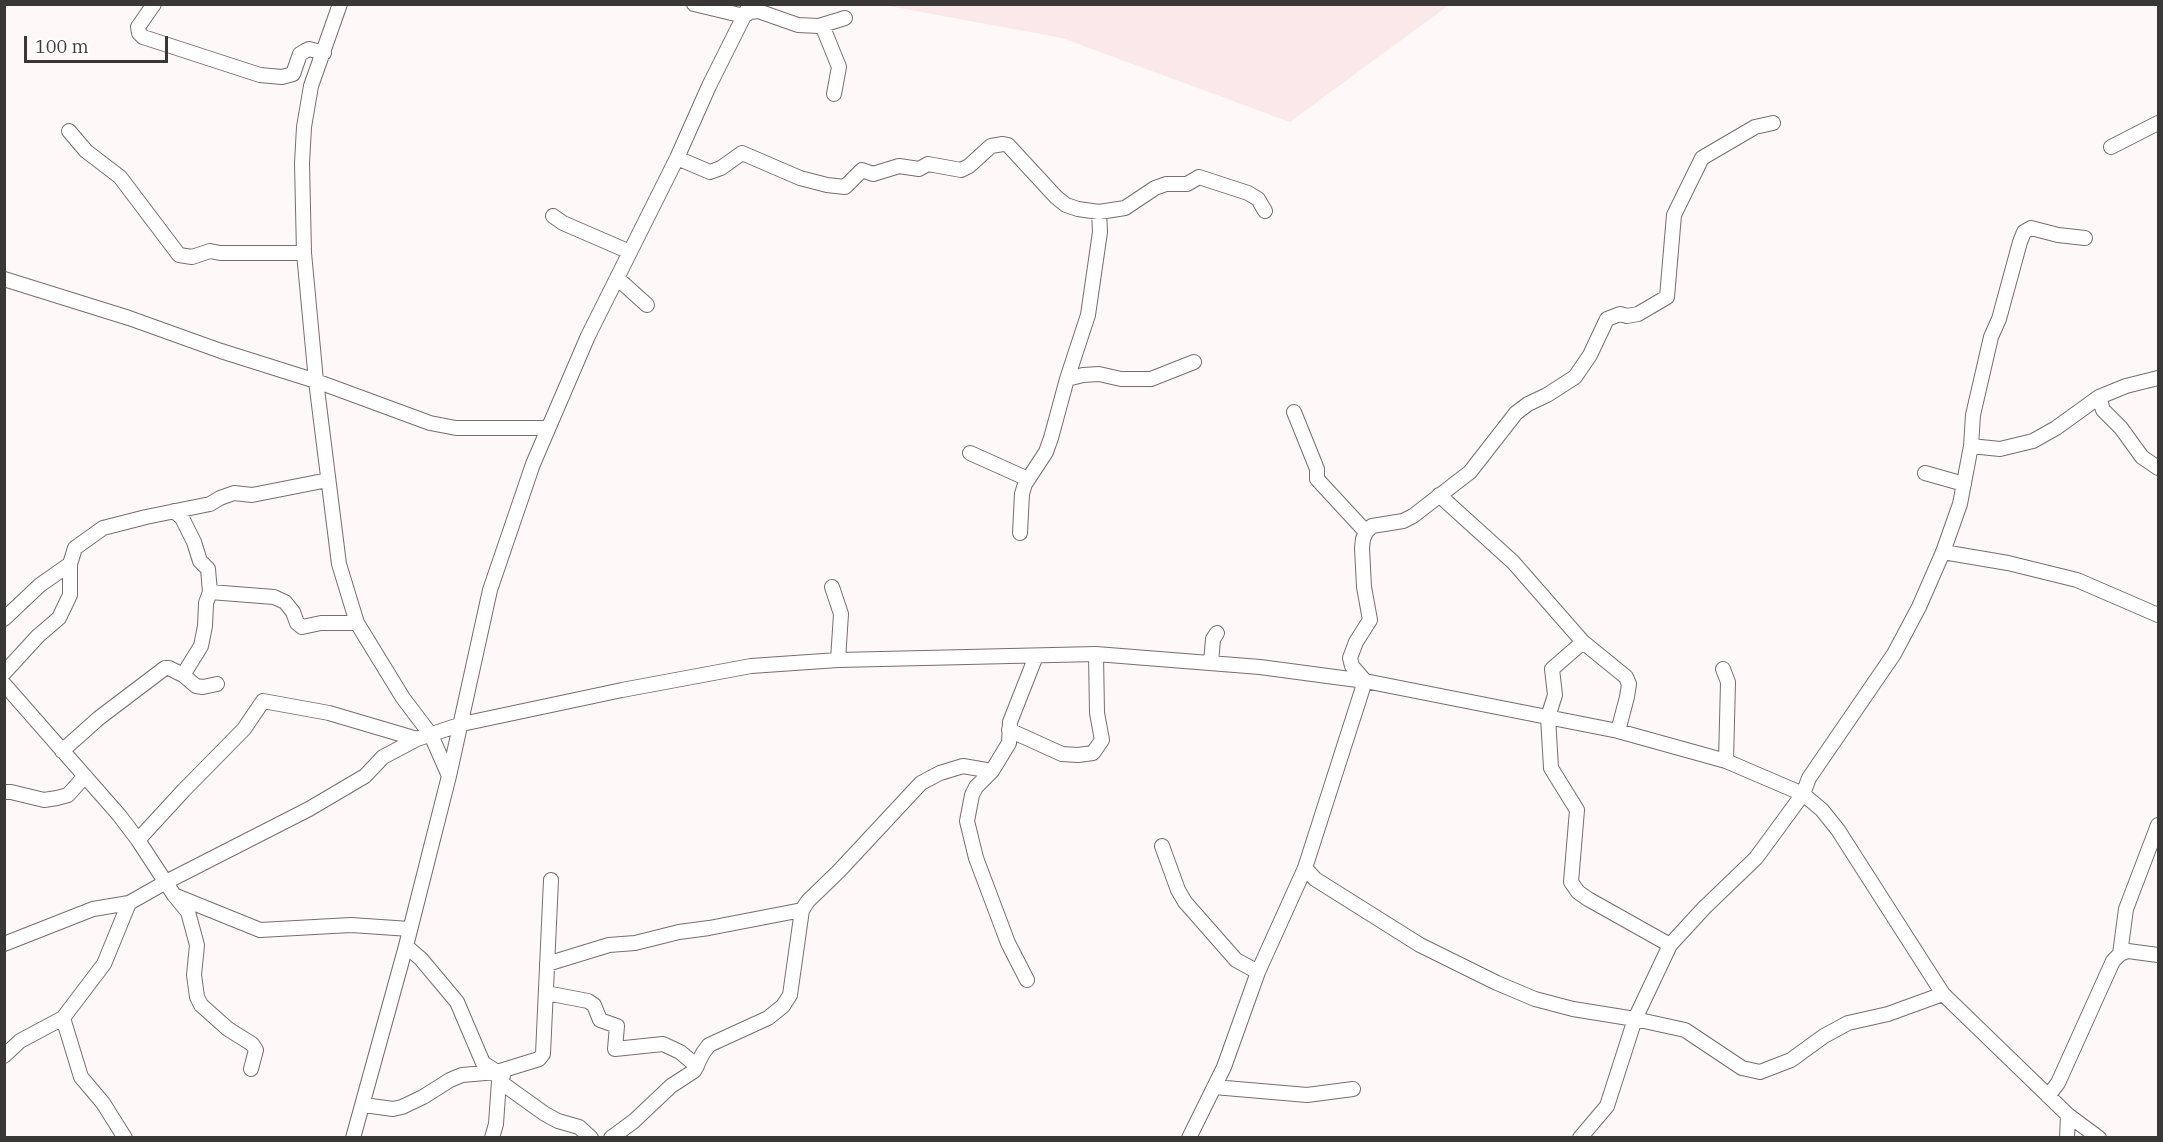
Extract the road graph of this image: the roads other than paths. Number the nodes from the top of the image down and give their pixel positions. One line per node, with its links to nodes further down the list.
1 (154, 4): 7 (street)
2 (340, 4): 7 (street)
3 (694, 4): 4 (street)
4 (747, 10): 6 (street); 13 (street)
5 (845, 18): 6 (street)
6 (822, 25): 8 (street)
7 (324, 53): 19 (street)
8 (834, 94)
9 (1773, 123): 37 (street)
10 (2158, 123): 12 (street)
11 (69, 131): 19 (street)
12 (2110, 147)
13 (677, 158): 15 (street); 18 (street)
14 (1265, 210): 15 (street)
15 (1099, 212): 25 (street)
16 (553, 216): 18 (street)
17 (2085, 238): 30 (street)
18 (630, 252): 20 (street)
19 (304, 253): 26 (street)
20 (617, 278): 22 (street); 29 (street)
21 (4, 279): 26 (street)
22 (647, 305)
23 (1194, 362): 25 (street)
24 (2158, 378): 27 (street)
25 (1067, 379): 34 (street)
26 (316, 381): 29 (street); 35 (street)
27 (2098, 397): 30 (street); 32 (street)
28 (1294, 412): 39 (street)
29 (548, 428): 61 (street)
30 (1971, 446): 36 (street)
31 (970, 453): 34 (street)
32 (2158, 468)
33 (1925, 473): 36 (street)
34 (1028, 479): 40 (street)
35 (328, 480): 38 (street); 47 (street)
36 (1964, 484): 41 (street)
37 (1439, 495): 39 (street); 49 (street)
38 (174, 512): 42 (street); 44 (street)
39 (1366, 532): 57 (street)
40 (1020, 533)
41 (1943, 552): 45 (street); 72 (street)
42 (70, 564): 46 (street); 55 (street)
43 (832, 587): 52 (street)
44 (210, 592): 47 (street); 56 (street)
45 (2158, 615)
46 (4, 619)
47 (357, 623): 64 (street)
48 (1217, 633): 53 (street)
49 (1582, 642): 60 (street); 63 (street)
50 (1096, 654): 51 (street); 53 (street); 62 (street)
51 (1036, 656): 52 (street); 62 (street)
52 (838, 660): 61 (street)
53 (1211, 663): 57 (street)
54 (1723, 669): 67 (street)
55 (4, 673)
56 (183, 675): 59 (street); 66 (street)
57 (1365, 681): 60 (street); 76 (street)
58 (4, 684): 66 (street)
59 (217, 684)
60 (1548, 717): 63 (street); 84 (street)
61 (462, 724): 64 (street); 70 (street)
62 (1009, 730): 68 (street)
63 (1618, 731): 67 (street)
64 (431, 735): 65 (street); 70 (street)
65 (417, 739): 74 (street); 78 (street)
66 (62, 751): 69 (street)
67 (1726, 760): 72 (street)
68 (992, 771): 81 (street); 90 (street)
69 (85, 776): 71 (street); 74 (street)
70 (450, 776): 82 (street)
71 (4, 792)
72 (1803, 795): 84 (street); 92 (street)
73 (2158, 825): 86 (street)
74 (138, 840): 78 (street)
75 (1162, 846): 89 (street)
76 (1305, 868): 89 (street); 94 (street)
77 (551, 880): 88 (street)
78 (166, 882): 79 (street); 80 (street)
79 (174, 895): 82 (street); 97 (street)
80 (129, 903): 83 (street); 93 (street)
81 (802, 910): 88 (street); 96 (street)
82 (410, 929): 85 (street)
83 (4, 944)
84 (1670, 945): 94 (street)
85 (406, 946): 98 (street); 102 (street)
86 (2120, 954): 87 (street); 101 (street)
87 (2158, 955)
88 (547, 964): 91 (street)
89 (1258, 972): 99 (street)
90 (1027, 980)
91 (546, 993): 96 (street); 98 (street)
92 (1944, 994): 94 (street); 101 (street)
93 (63, 1018): 95 (street); 104 (street)
94 (1635, 1019): 110 (street)
95 (4, 1056)
96 (697, 1066): 108 (street)
97 (251, 1069)
98 (502, 1073): 102 (street); 106 (street); 107 (street)
99 (1214, 1087): 100 (street); 109 (street)
100 (1353, 1089)
101 (2048, 1096): 103 (street)
102 (363, 1105): 105 (street)
103 (2068, 1115): 111 (street); 112 (street)
104 (125, 1137)
105 (353, 1137)
106 (492, 1137)
107 (591, 1137)
108 (614, 1137)
109 (1189, 1137)
110 (1580, 1137)
111 (2067, 1137)
112 (2099, 1137)

